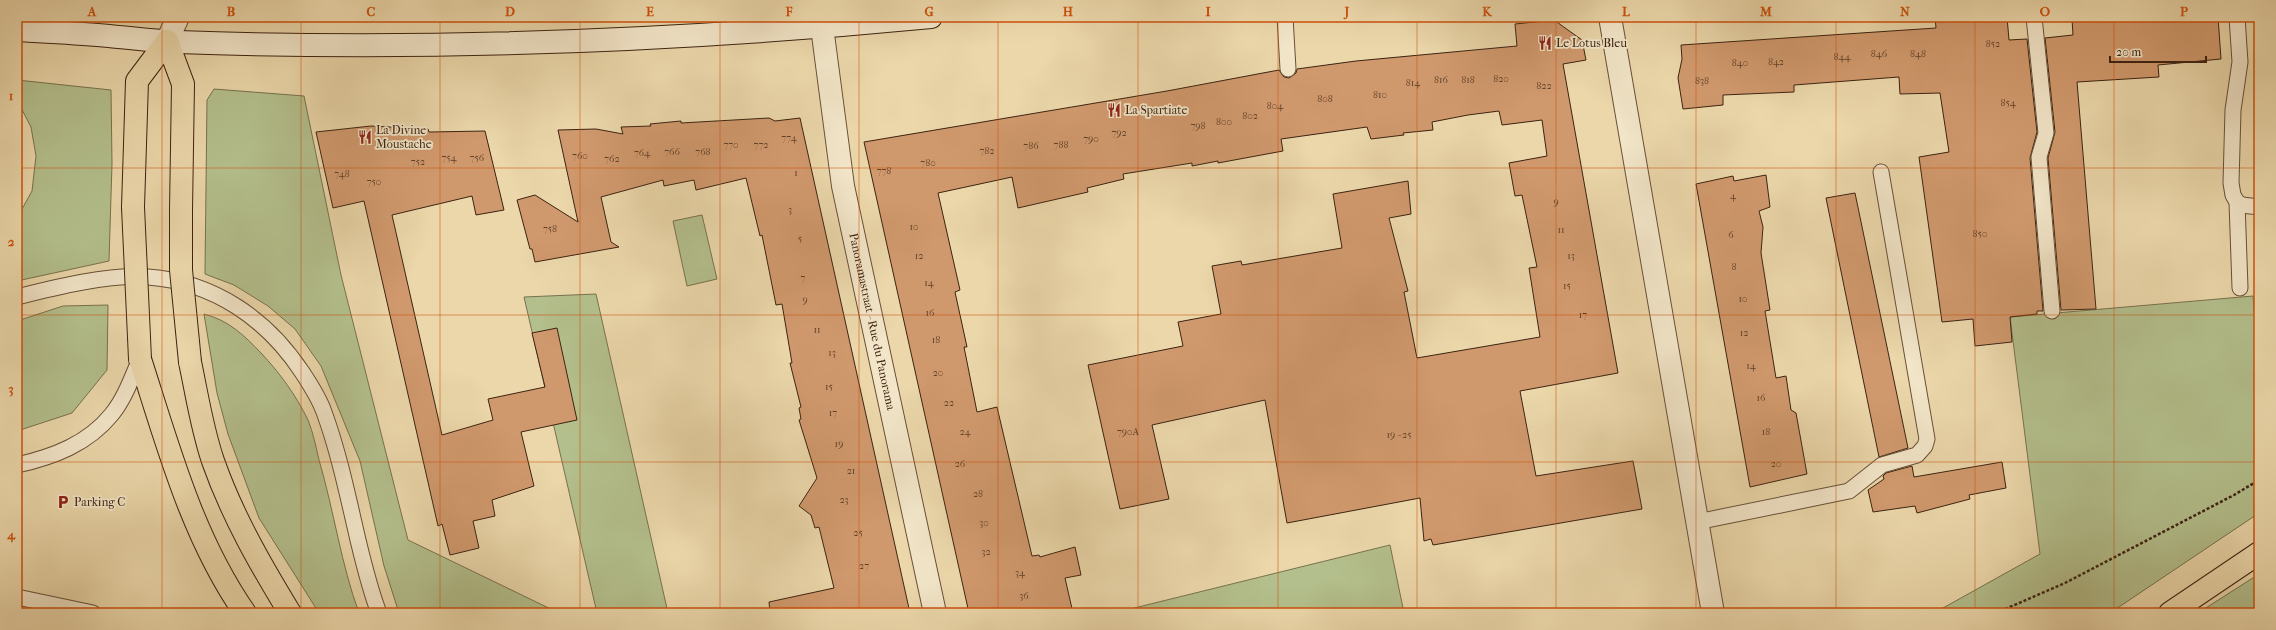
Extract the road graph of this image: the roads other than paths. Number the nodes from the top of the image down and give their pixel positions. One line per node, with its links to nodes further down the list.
1 (178, 17): 9 (street)
2 (931, 17): 7 (street)
3 (1285, 17): 10 (lane)
4 (1610, 17): 19 (street)
5 (2034, 17): 16 (lane)
6 (2237, 17): 12 (lane)
7 (822, 27): 9 (street); 26 (street, Panoramastraat - Rue du Panorama)
8 (17, 30): 9 (street)
9 (168, 41): 17 (highway, bridge); 24 (highway, bridge)
10 (1288, 70)
11 (1881, 172): 19 (lane)
12 (2237, 202): 13 (lane); 14 (lane)
13 (2259, 207)
14 (2240, 288)
15 (17, 296): 25 (lane)
16 (2052, 311)
17 (140, 359): 18 (lane); 23 (highway)
18 (17, 465)
19 (1697, 522): 27 (street)
20 (2259, 553): 28 (highway)
21 (21, 597): 22 (lane)
22 (93, 613)
23 (245, 613)
24 (290, 613)
25 (379, 613)
26 (935, 613)
27 (1713, 613)
28 (2170, 613)

